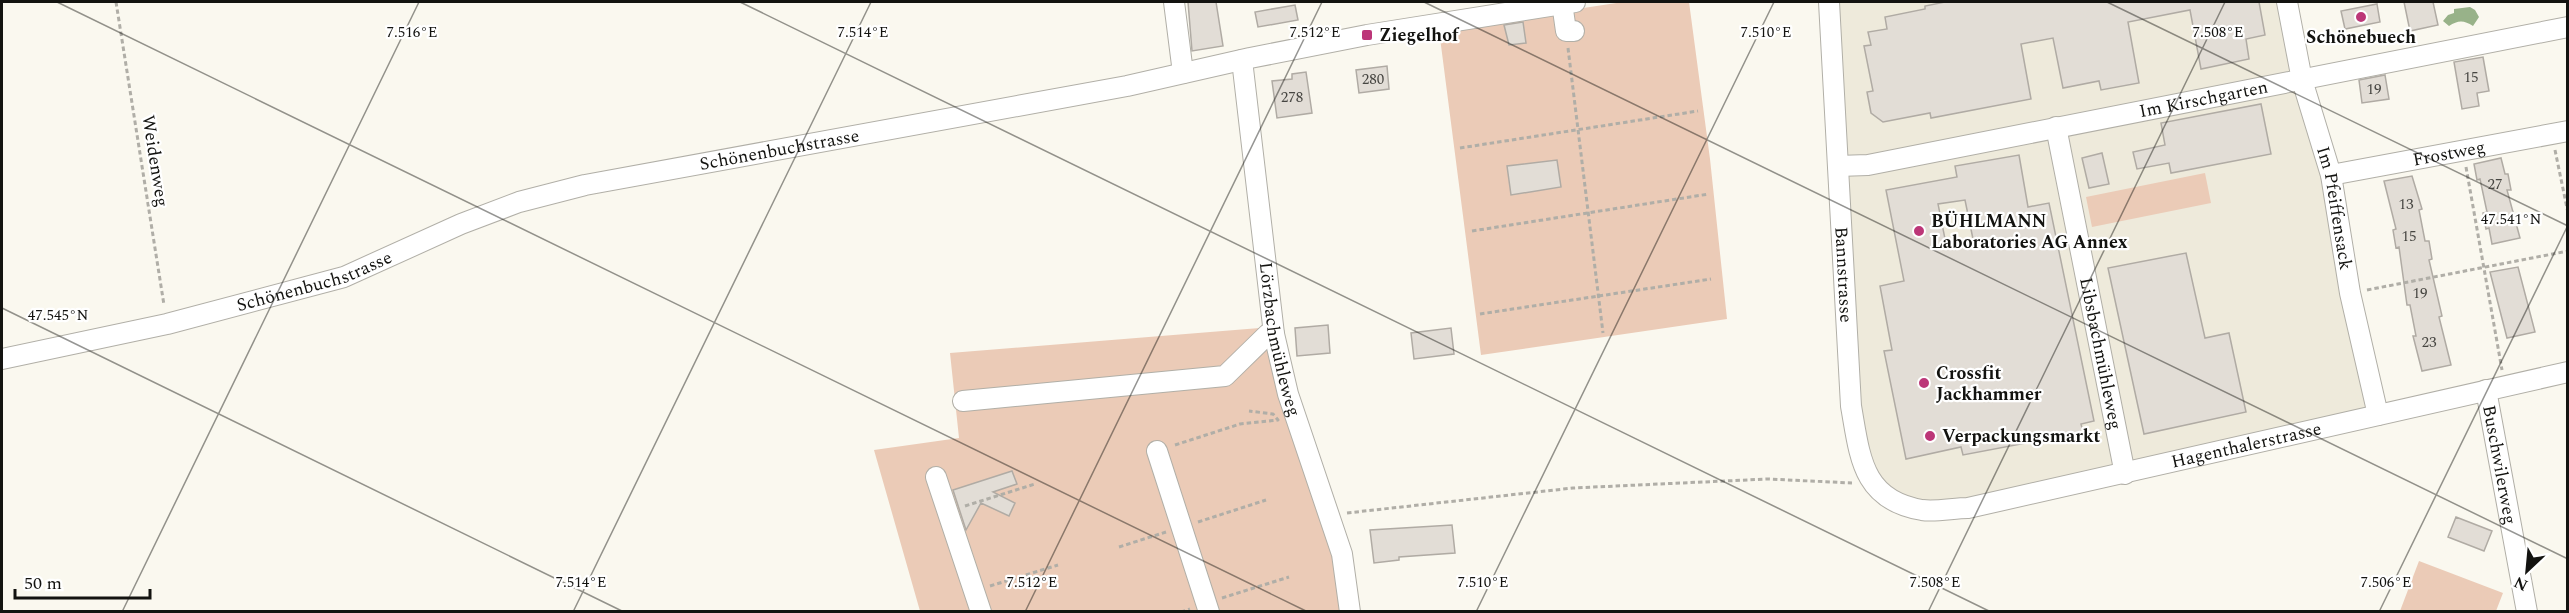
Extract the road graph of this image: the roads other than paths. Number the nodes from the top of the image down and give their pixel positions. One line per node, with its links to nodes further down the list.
1 (1174, 2): 8 (street)
2 (1568, 2): 6 (street); 7 (street, Schönenbuchstrasse)
3 (1828, 2): 12 (street, Bannstrasse)
4 (2287, 2): 9 (street, Im Pfeiffensack)
5 (2568, 27): 9 (street, Im Kirschgarten)
6 (1570, 31)
7 (1242, 60): 8 (street, Schönenbuchstrasse); 14 (street, Lörzbachmühleweg)
8 (1183, 73): 15 (street, Schönenbuchstrasse)
9 (2302, 80): 10 (street, Im Kirschgarten); 13 (street, Im Pfeiffensack)
10 (2056, 127): 12 (street, Im Kirschgarten); 21 (street, Libsbachmühleweg)
11 (2560, 133): 13 (street, Frostweg)
12 (1838, 165): 23 (street, Bannstrasse)
13 (2331, 175): 19 (street, Im Pfeiffensack)
14 (1274, 334): 18 (street); 26 (street, Lörzbachmühleweg)
15 (2, 359)
16 (2568, 372): 17 (street, Hagenthalerstrasse)
17 (2486, 390): 19 (street, Hagenthalerstrasse); 27 (street, Buschwilerweg)
18 (963, 401)
19 (2378, 415): 21 (street, Hagenthalerstrasse)
20 (1157, 451): 24 (street)
21 (2125, 474): 23 (street, Hagenthalerstrasse)
22 (936, 477): 25 (street)
23 (1924, 510)
24 (1207, 608)
25 (981, 612)
26 (1350, 612)
27 (2527, 612)

